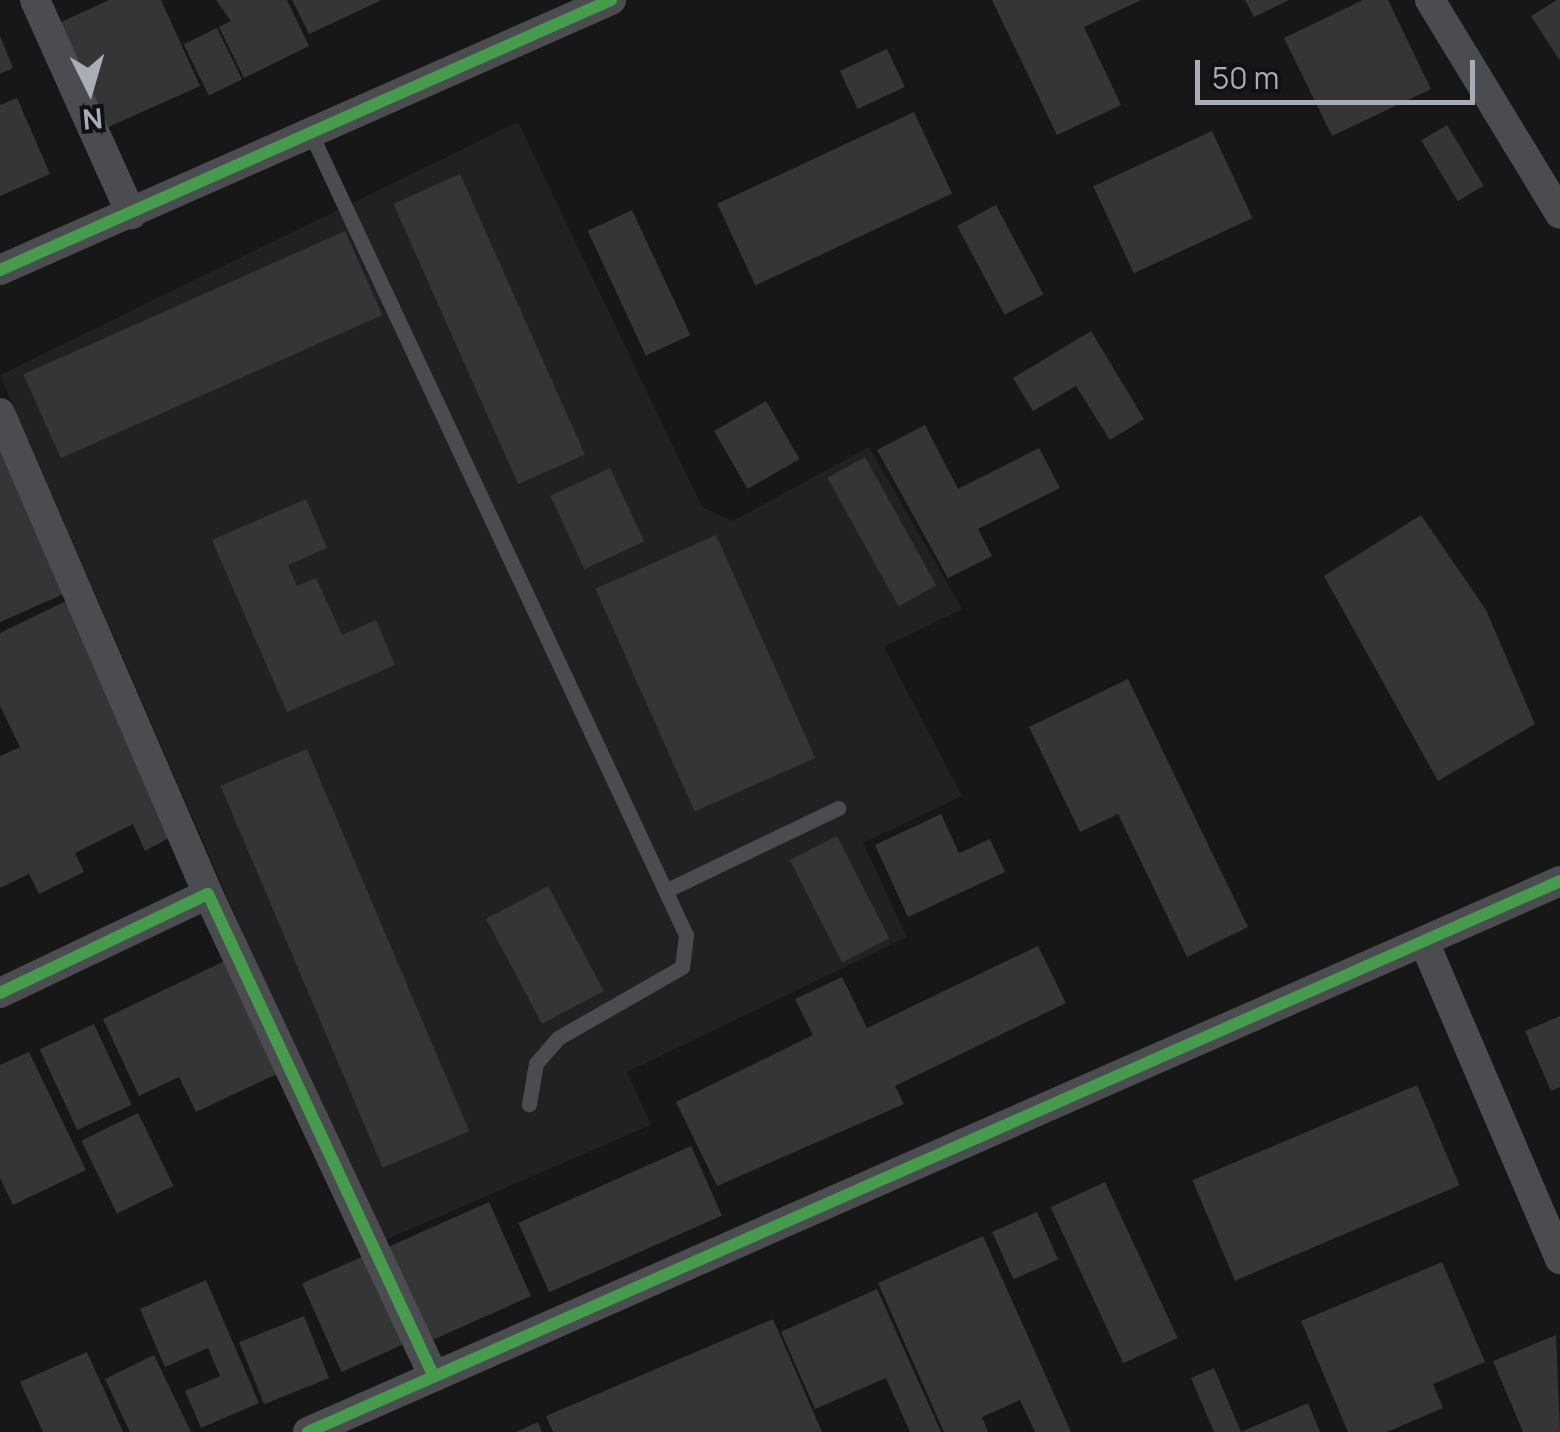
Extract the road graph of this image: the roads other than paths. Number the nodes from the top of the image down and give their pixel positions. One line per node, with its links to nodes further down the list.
1 (35, 0): 5 (street)
2 (611, 0): 4 (street)
3 (1430, 0): 6 (street)
4 (311, 134): 5 (street); 11 (lane)
5 (131, 214): 7 (street)
6 (1560, 214)
7 (0, 270)
8 (0, 413): 12 (street)
9 (838, 808): 11 (lane)
10 (1560, 881): 13 (street)
11 (667, 890): 15 (lane)
12 (208, 894): 14 (street); 17 (street)
13 (1425, 944): 16 (street); 17 (street)
14 (0, 993)
15 (529, 1104)
16 (1560, 1259)
17 (434, 1377): 18 (street)
18 (308, 1432)

